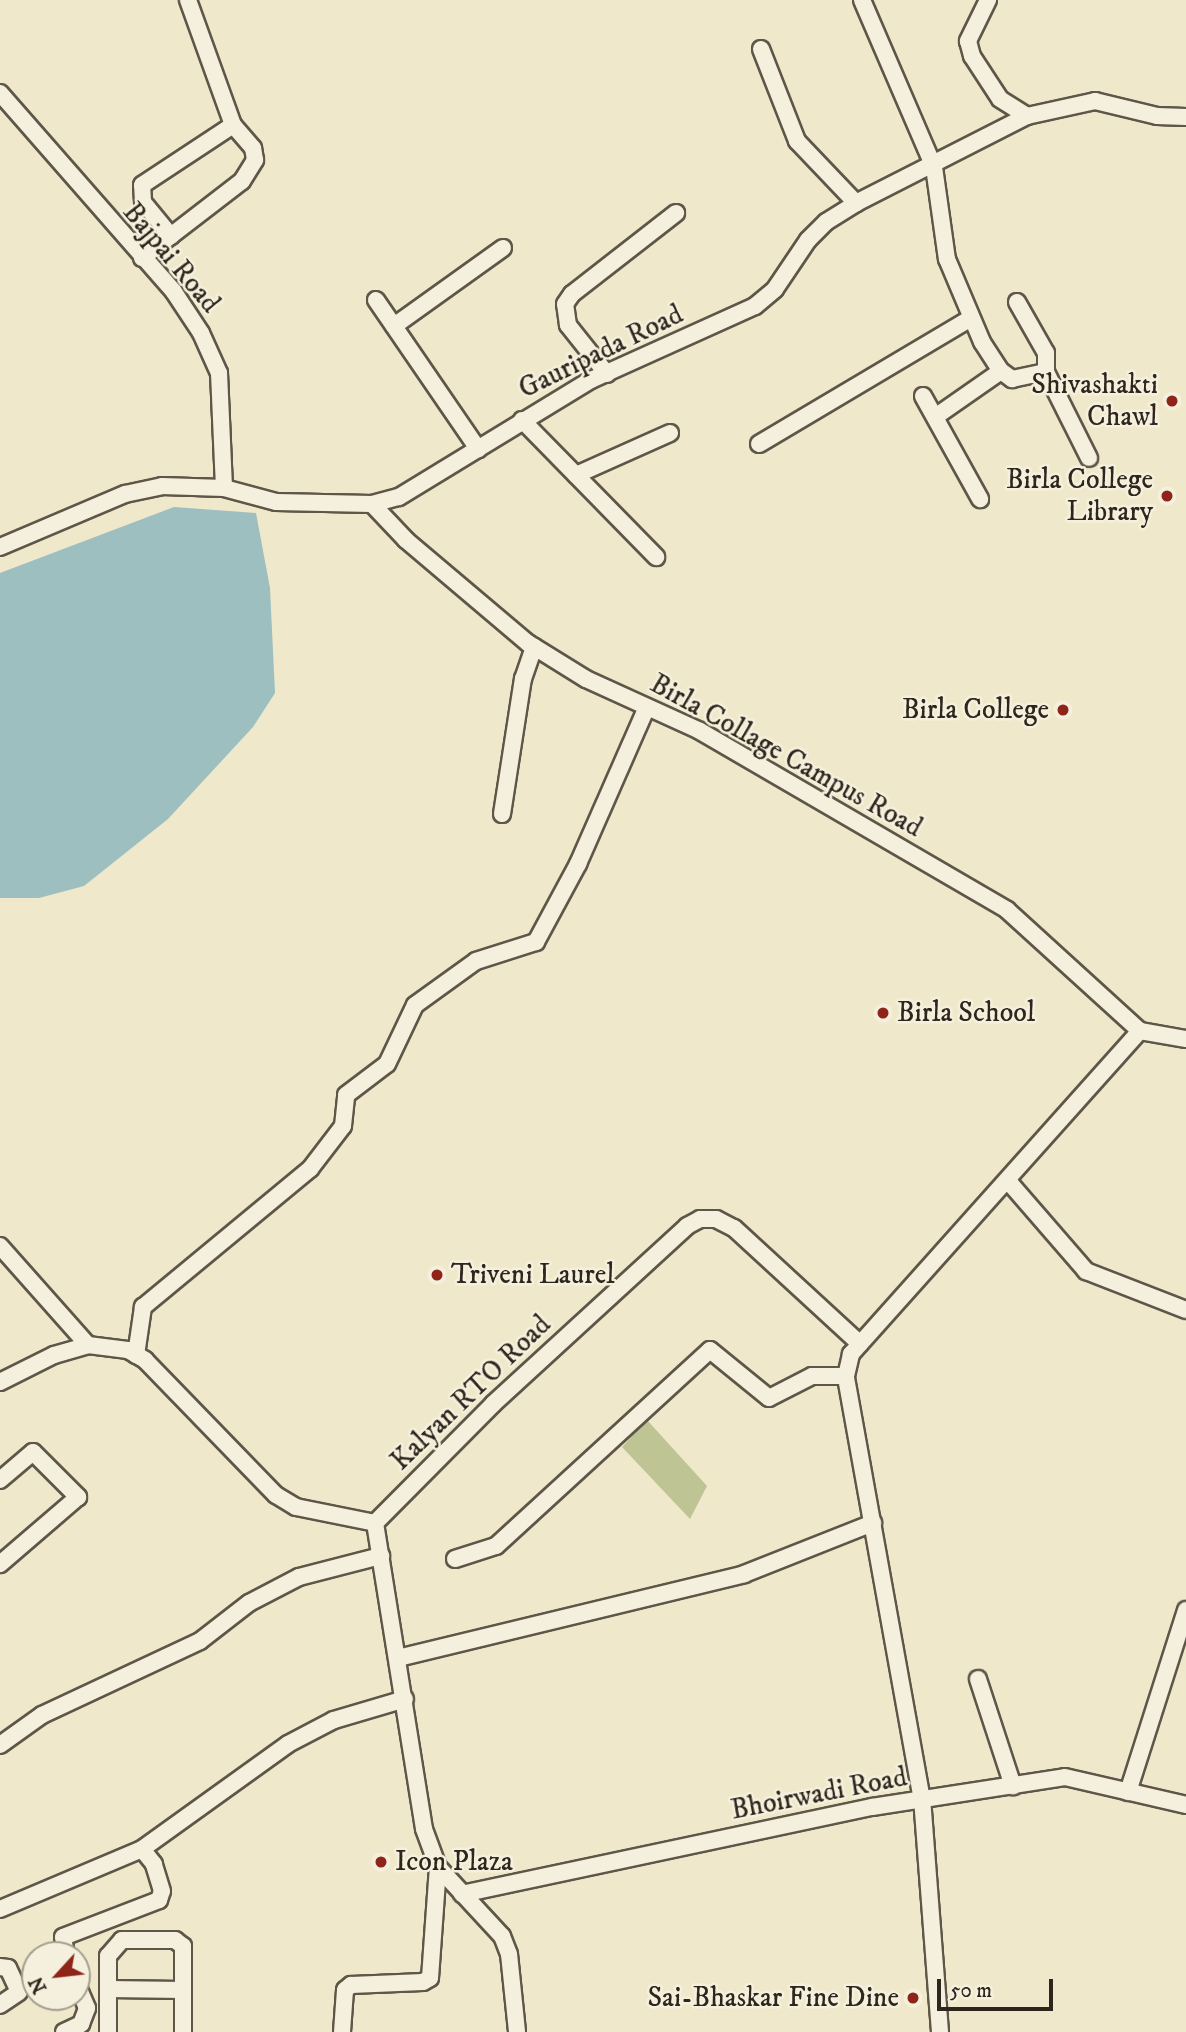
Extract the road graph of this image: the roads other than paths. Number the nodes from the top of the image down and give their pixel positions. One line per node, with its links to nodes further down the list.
1 (188, 0): 8 (street)
2 (862, 0): 9 (street)
3 (988, 0): 6 (street)
4 (761, 49): 10 (street)
5 (0, 93): 14 (street, Bajpai Road)
6 (1027, 116): 7 (street, Gauripada Road); 9 (street, Gauripada Road)
7 (1186, 117)
8 (233, 125): 12 (street); 12 (street)
9 (934, 167): 10 (street, Gauripada Road); 17 (street)
10 (856, 202): 21 (street, Gauripada Road)
11 (676, 213): 21 (street)
12 (171, 236): 14 (street)
13 (503, 248): 18 (street)
14 (142, 258): 30 (street, Bajpai Road)
15 (376, 300): 18 (street)
16 (1017, 302): 20 (street)
17 (971, 318): 19 (street); 26 (street)
18 (394, 326): 27 (street)
19 (1001, 371): 20 (street); 23 (street)
20 (1046, 372): 28 (street)
21 (607, 373): 24 (street, Gauripada Road)
22 (923, 396): 23 (street)
23 (935, 417): 31 (street)
24 (522, 420): 27 (street, Gauripada Road); 29 (street)
25 (670, 433): 29 (street)
26 (759, 444)
27 (478, 449): 32 (street, Gauripada Road)
28 (1089, 457)
29 (576, 475): 34 (street)
30 (224, 488): 32 (street, Gauripada Road); 33 (street, Gauripada Road)
31 (980, 499)
32 (372, 504): 35 (street, Birla Collage Campus Road)
33 (2, 540)
34 (656, 557)
35 (534, 647): 36 (street, Birla Collage Campus Road); 37 (street)
36 (647, 707): 38 (street, Birla Collage Campus Road); 45 (street)
37 (502, 814)
38 (1140, 1031): 39 (street); 40 (street)
39 (1186, 1039)
40 (1009, 1182): 42 (street); 43 (street)
41 (0, 1246): 44 (street)
42 (1186, 1310)
43 (860, 1344): 46 (street); 49 (street, Kalyan RTO Road)
44 (88, 1345): 45 (street); 47 (street)
45 (136, 1355): 49 (street)
46 (846, 1376): 50 (street); 52 (street)
47 (0, 1382)
48 (0, 1480): 53 (street)
49 (375, 1522): 51 (street)
50 (873, 1523): 55 (street); 61 (street)
51 (381, 1556): 55 (street); 58 (street)
52 (455, 1559)
53 (0, 1564)
54 (1186, 1610): 60 (street)
55 (398, 1658): 57 (street)
56 (978, 1679): 59 (street)
57 (405, 1699): 63 (street); 64 (street)
58 (0, 1745)
59 (1013, 1786): 60 (street, Bhoirwadi Road); 61 (street, Bhoirwadi Road)
60 (1129, 1792): 62 (street, Bhoirwadi Road)
61 (922, 1800): 65 (street, Bhoirwadi Road); 78 (street)
62 (1186, 1805)
63 (142, 1849): 66 (street); 67 (street)
64 (438, 1867): 65 (street); 76 (street)
65 (462, 1894): 77 (street)
66 (0, 1909)
67 (63, 1941)
68 (0, 1967): 71 (street)
69 (108, 1989): 70 (street); 70 (street); 74 (street)
70 (183, 1990): 75 (street)
71 (0, 2005)
72 (86, 2011): 73 (street)
73 (64, 2032)
74 (108, 2032)
75 (183, 2032)
76 (342, 2032)
77 (517, 2032)
78 (940, 2032)

